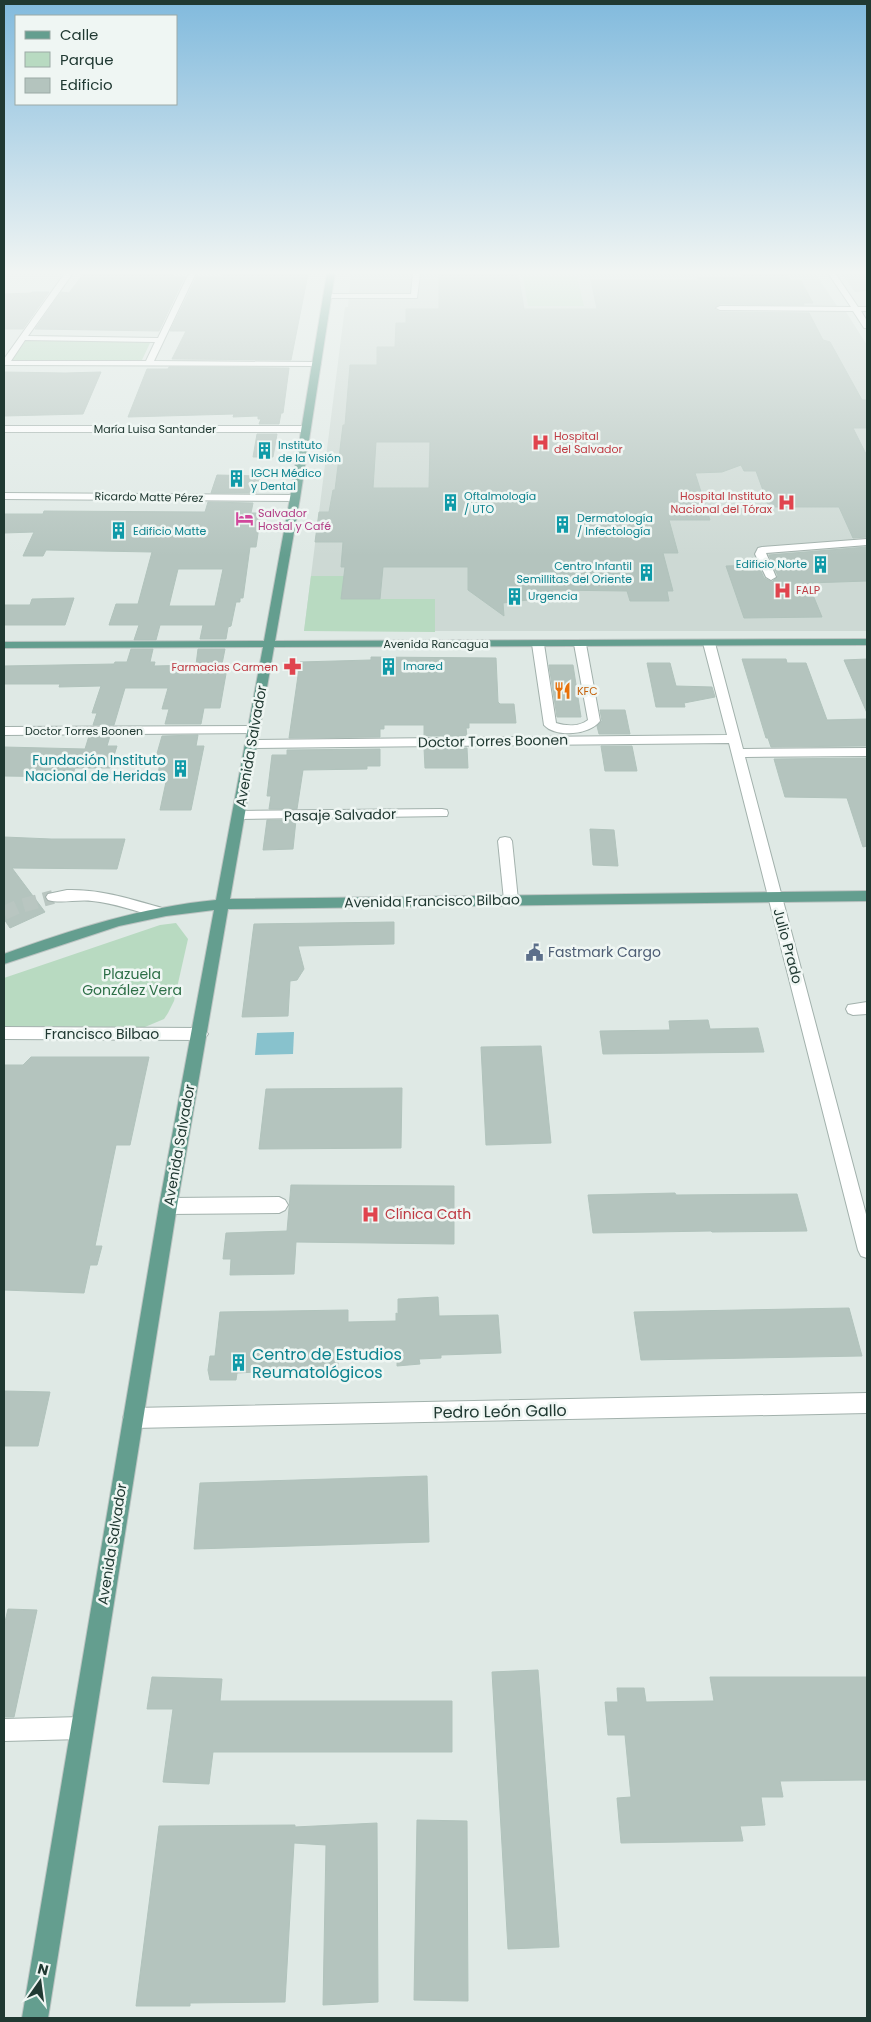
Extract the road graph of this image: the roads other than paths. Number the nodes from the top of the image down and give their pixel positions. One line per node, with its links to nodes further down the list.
1 (316, 367): 3 (main road, Avenida Salvador)
2 (4, 429): 3 (street, María Luisa Santander)
3 (306, 429): 5 (main road, Avenida Salvador)
4 (4, 496): 5 (street, Ricardo Matte Pérez)
5 (295, 498): 10 (main road, Avenida Salvador)
6 (867, 542): 7 (street)
7 (771, 577)
8 (867, 642): 9 (main road, Avenida Rancagua)
9 (709, 643): 12 (main road, Avenida Rancagua); 16 (street, Julio Prado)
10 (269, 644): 11 (main road, Avenida Rancagua); 13 (main road, Avenida Rancagua); 14 (main road, Avenida Salvador)
11 (538, 644): 12 (main road, Avenida Rancagua); 12 (street)
12 (580, 644)
13 (4, 645)
14 (254, 730): 15 (street, Doctor Torres Boonen); 17 (main road, Avenida Salvador)
15 (4, 731)
16 (734, 739): 17 (street, Doctor Torres Boonen); 19 (street, Julio Prado)
17 (251, 744): 21 (main road, Avenida Salvador)
18 (867, 752): 19 (street)
19 (738, 754): 25 (street, Julio Prado)
20 (442, 814): 21 (street, Pasaje Salvador)
21 (238, 815): 27 (main road, Avenida Salvador)
22 (505, 841): 26 (street)
23 (53, 896): 28 (street)
24 (867, 896): 25 (main road, Avenida Francisco Bilbao)
25 (775, 897): 26 (main road, Avenida Francisco Bilbao); 34 (street, Julio Prado)
26 (511, 900): 27 (main road, Avenida Francisco Bilbao)
27 (223, 904): 28 (main road, Avenida Francisco Bilbao); 31 (main road, Avenida Salvador)
28 (157, 912): 29 (main road, Avenida Francisco Bilbao)
29 (4, 959)
30 (4, 1033): 31 (street, Francisco Bilbao)
31 (200, 1034): 32 (main road, Avenida Salvador)
32 (168, 1206): 33 (street); 36 (main road, Avenida Salvador)
33 (279, 1206)
34 (867, 1250)
35 (867, 1403): 36 (street, Pedro León Gallo)
36 (133, 1418): 37 (main road, Avenida Salvador)
37 (82, 1728): 38 (street); 39 (main road, Avenida Salvador)
38 (4, 1730)
39 (34, 2018)

